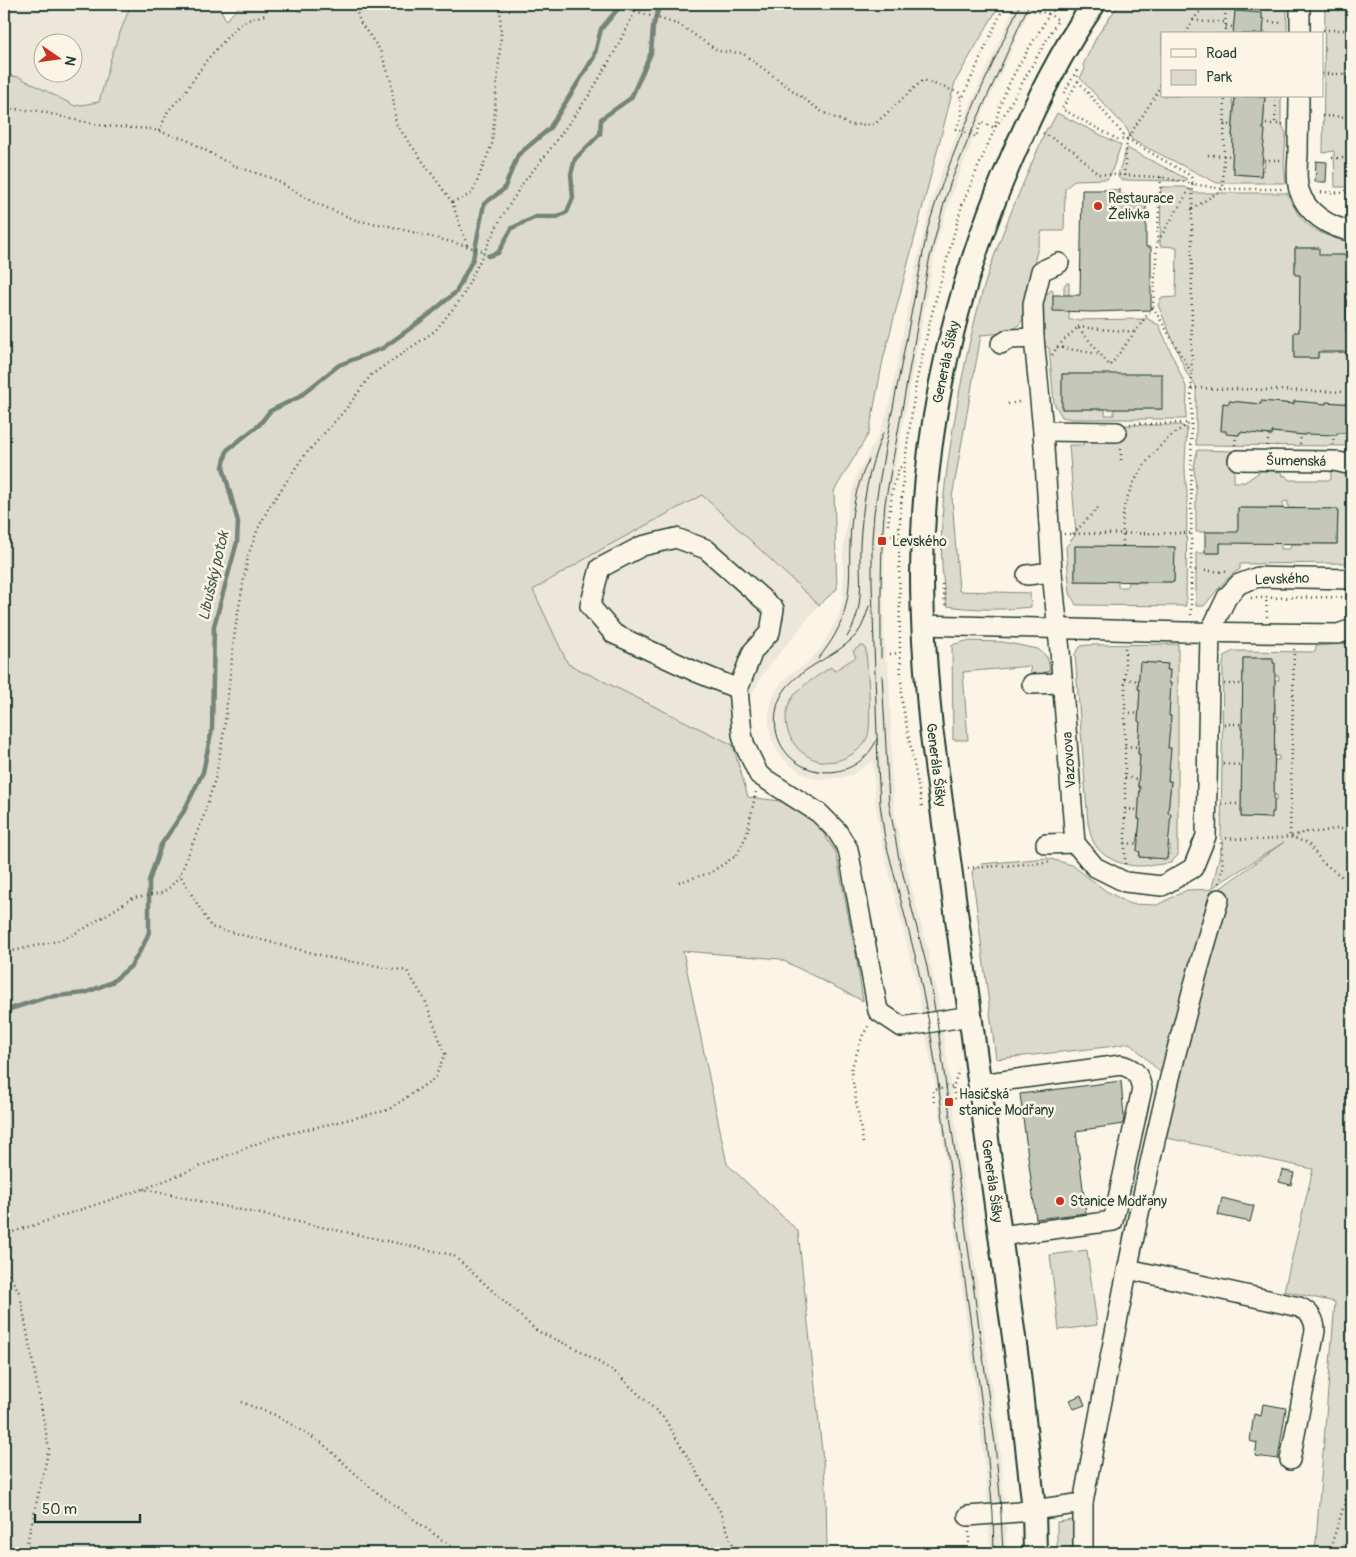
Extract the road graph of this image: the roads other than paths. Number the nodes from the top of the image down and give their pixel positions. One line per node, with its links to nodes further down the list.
1 (1094, 4): 16 (main road, Generála Šišky)
2 (1300, 4): 3 (street)
3 (1300, 32)
4 (1299, 98): 5 (street)
5 (1352, 231)
6 (1059, 263): 7 (street, Vazovova)
7 (1034, 338): 8 (street); 9 (street, Vazovova)
8 (1001, 344)
9 (1043, 430): 10 (street); 13 (street, Vazovova)
10 (1117, 432)
11 (1236, 454): 12 (street, Šumenská)
12 (1352, 466)
13 (1052, 572): 14 (street); 17 (street, Vazovova)
14 (1028, 575)
15 (1352, 578): 19 (street, Levského)
16 (923, 625): 17 (street); 26 (main road, Generála Šišky)
17 (1058, 628): 19 (street); 20 (street, Vazovova)
18 (1352, 629): 19 (street)
19 (1210, 632): 23 (street)
20 (1063, 683): 21 (street); 23 (street, Vazovova)
21 (1032, 684)
22 (738, 689): 22 (street); 26 (street)
23 (1075, 843): 24 (street)
24 (1049, 852)
25 (1219, 899): 29 (street)
26 (970, 1016): 27 (main road, Generála Šišky)
27 (979, 1084): 28 (main road, Generála Šišky); 28 (street)
28 (1000, 1236): 32 (main road, Generála Šišky)
29 (1128, 1270): 30 (street); 31 (street)
30 (1290, 1460)
31 (1083, 1504): 32 (street); 35 (street)
32 (1034, 1510): 33 (street); 34 (main road, Generála Šišky)
33 (968, 1516)
34 (1035, 1553)
35 (1083, 1553)

